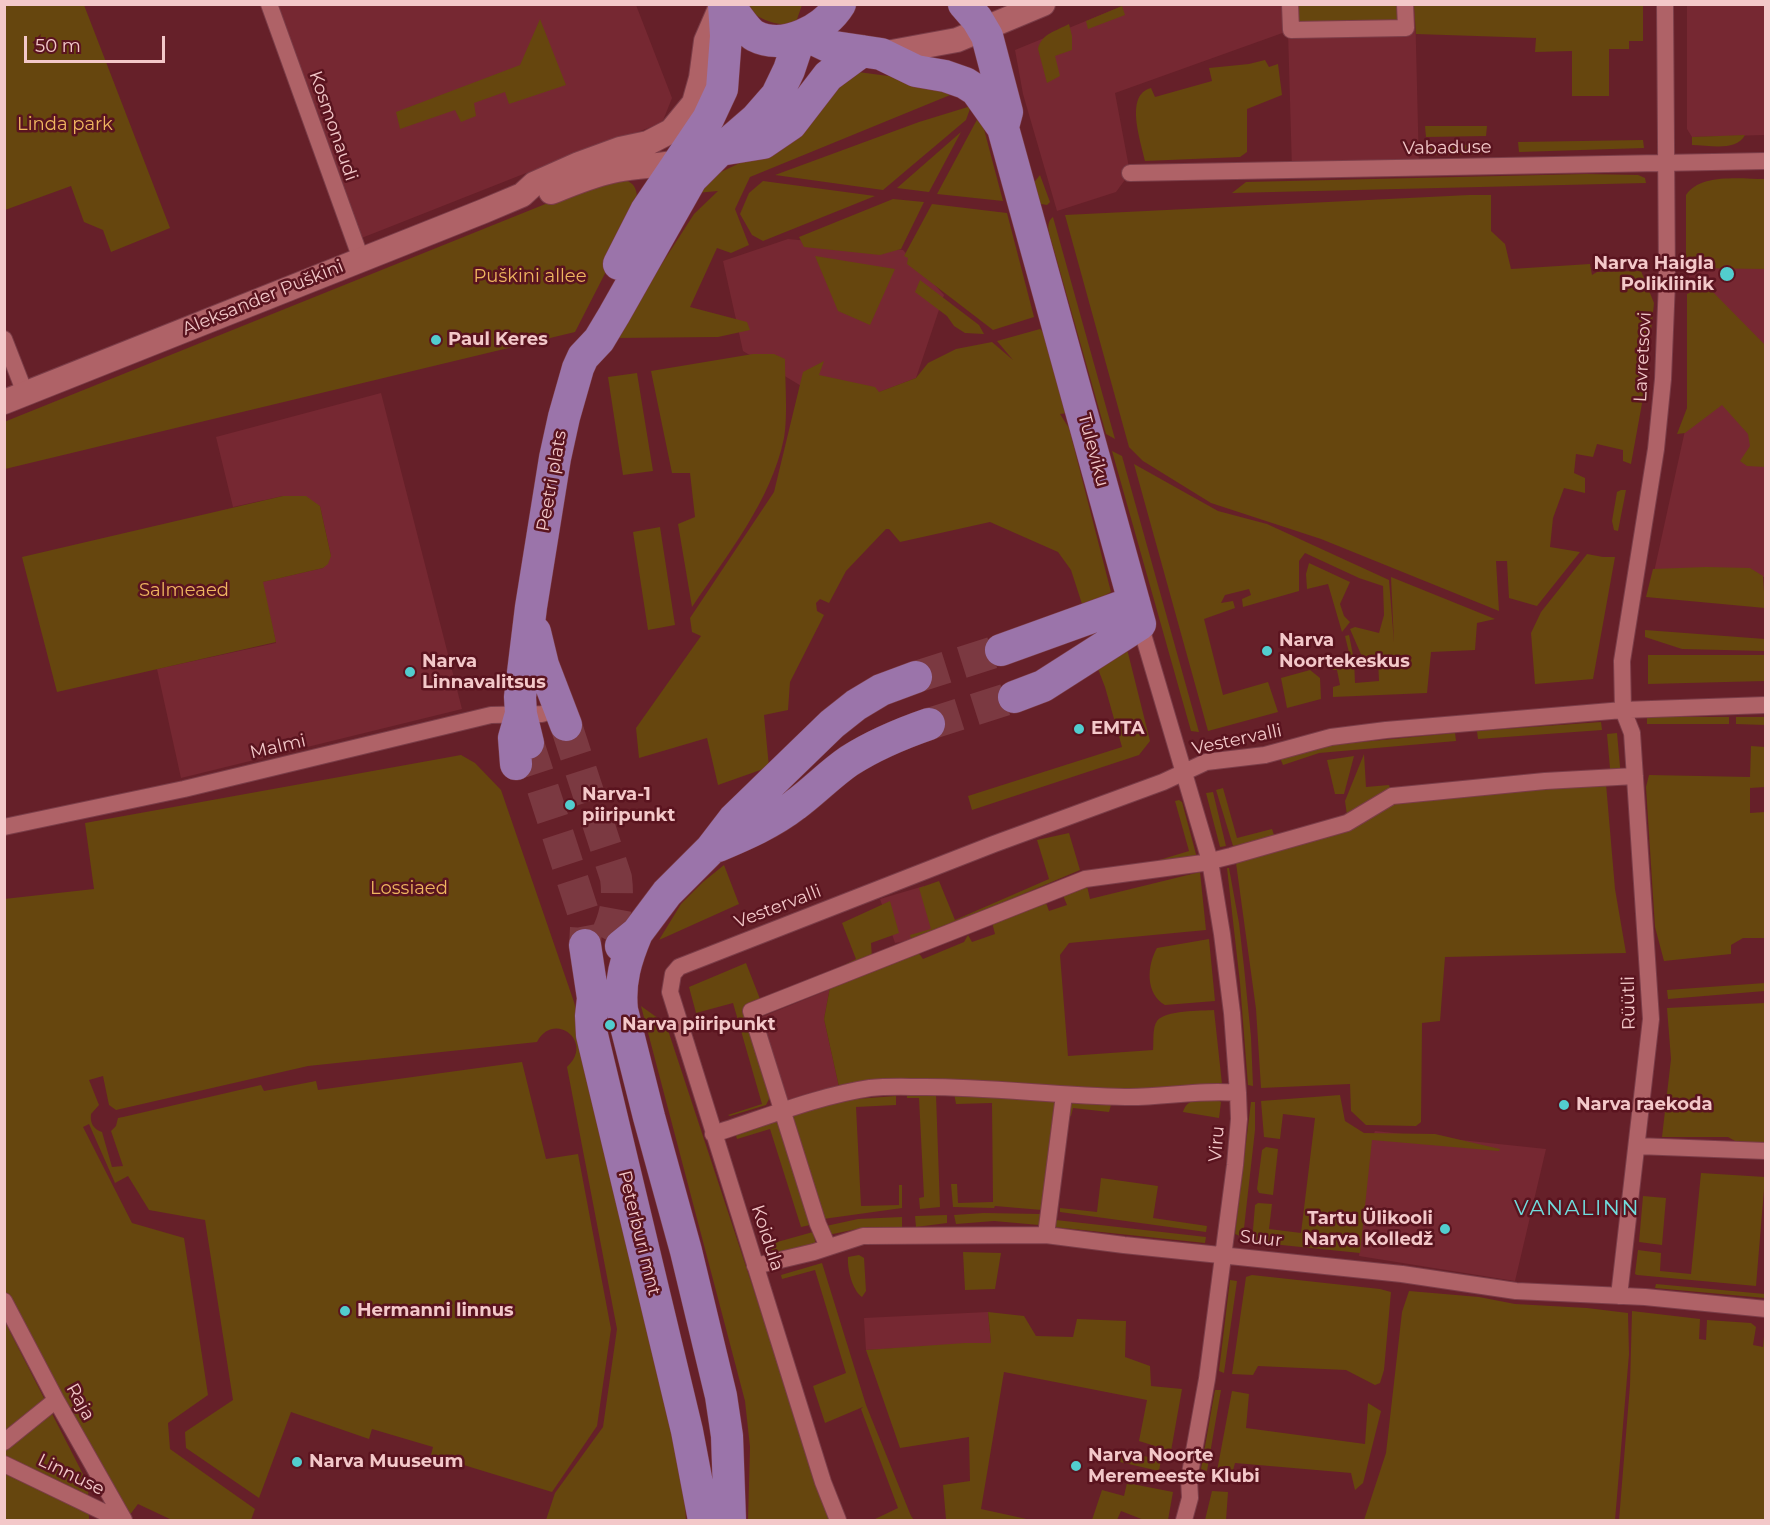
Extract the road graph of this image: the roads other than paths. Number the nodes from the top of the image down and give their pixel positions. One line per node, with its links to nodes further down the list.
1 (270, 4): 19 (street, Kosmonaudi)
2 (840, 4): 10 (highway)
3 (964, 4): 9 (highway, Tuleviku)
4 (1043, 4): 9 (street)
5 (1290, 4): 6 (street)
6 (1405, 4)
7 (1665, 4): 16 (street, Lavretsovi)
8 (722, 11): 10 (highway); 15 (highway, Peetri plats); 18 (street, Aleksander Puškini)
9 (983, 29): 11 (street); 12 (highway, Tuleviku)
10 (803, 36): 11 (highway); 13 (highway, Aleksander Puškini)
11 (872, 53): 12 (highway, Tuleviku); 13 (highway)
12 (1003, 128): 24 (highway, Tuleviku)
13 (719, 151): 15 (street, Aleksander Puškini); 21 (highway, Peetri plats)
14 (1766, 161): 16 (street, Vabaduse)
15 (679, 162): 18 (street, Aleksander Puškini); 21 (highway, Peetri plats)
16 (1666, 163): 17 (street, Vabaduse); 29 (street, Lavretsovi)
17 (1130, 173)
18 (522, 195): 19 (street, Aleksander Puškini)
19 (361, 259): 22 (street, Aleksander Puškini)
20 (4, 339): 22 (street)
21 (583, 357): 23 (highway, Peetri plats)
22 (15, 397)
23 (531, 607): 30 (highway, Peetri plats); 32 (highway, Peetri plats)
24 (1137, 613): 25 (highway); 27 (highway); 33 (street, Tuleviku)
25 (1001, 650)
26 (916, 677): 36 (highway)
27 (1014, 697)
28 (1766, 705): 29 (street, Vestervalli)
29 (1623, 710): 33 (street, Vestervalli); 34 (street, Rüütli)
30 (563, 717): 32 (street, Malmi)
31 (928, 724): 36 (highway)
32 (522, 740): 35 (street, Malmi)
33 (1183, 772): 37 (street, Viru); 40 (street, Vestervalli)
34 (1635, 776): 37 (street); 45 (street, Rüütli)
35 (4, 827)
36 (711, 849): 38 (highway)
37 (1210, 861): 41 (street, Viru); 43 (street)
38 (637, 933): 39 (highway); 57 (highway, Peterburi mnt)
39 (596, 963): 57 (highway, Peterburi mnt); 59 (highway, Peterburi mnt)
40 (679, 967): 44 (street, Koidula)
41 (1238, 1093): 42 (street); 49 (street, Viru)
42 (1064, 1095): 43 (street); 47 (street)
43 (784, 1112): 44 (street); 48 (street)
44 (713, 1134): 50 (street, Koidula)
45 (1637, 1146): 46 (street); 51 (street, Rüütli)
46 (1766, 1151)
47 (1046, 1235): 48 (street, Suur); 49 (street, Suur)
48 (828, 1247): 50 (street, Suur)
49 (1224, 1255): 51 (street, Suur); 62 (street, Viru)
50 (755, 1266): 61 (street, Koidula)
51 (1619, 1296): 53 (street, Suur)
52 (4, 1301): 54 (street, Raja)
53 (1766, 1309)
54 (56, 1400): 55 (street); 58 (street, Raja)
55 (4, 1442)
56 (4, 1464): 58 (street, Linnuse)
57 (730, 1480): 60 (highway, Peterburi mnt)
58 (122, 1521)
59 (704, 1521)
60 (730, 1521)
61 (838, 1521)
62 (1184, 1521)

